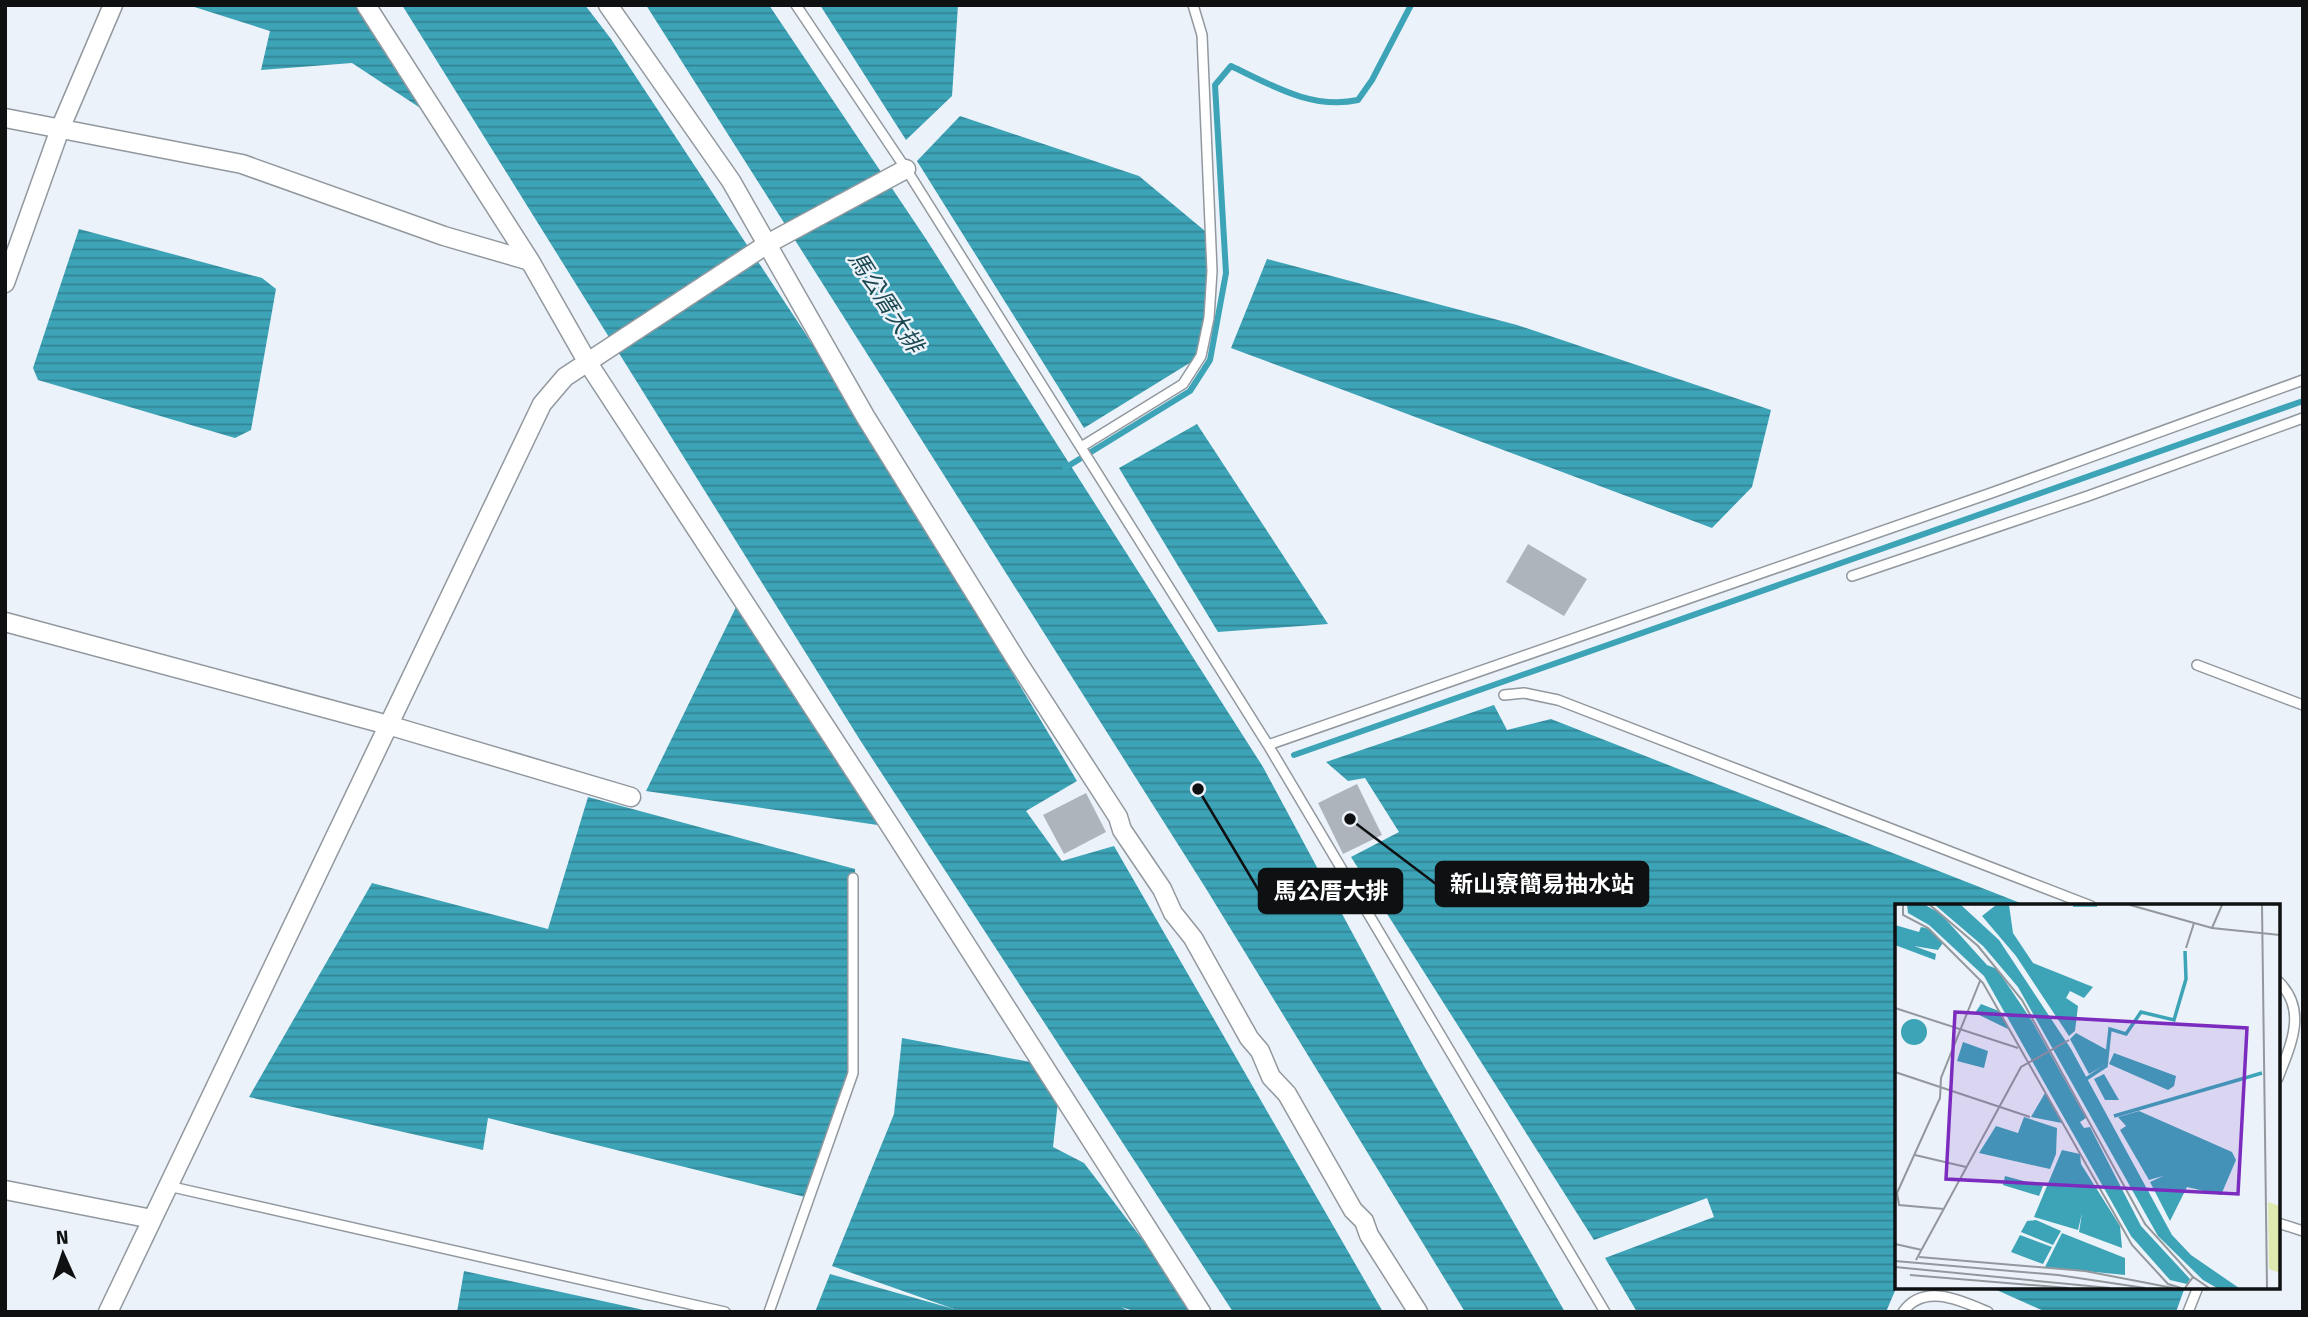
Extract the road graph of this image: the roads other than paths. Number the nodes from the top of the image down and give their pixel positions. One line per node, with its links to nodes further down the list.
1 (113, 5): 7 (street)
2 (366, 5): 10 (street)
3 (608, 5): 9 (street)
4 (796, 5): 8 (lane)
5 (1193, 5): 15 (lane)
6 (5, 118): 7 (street)
7 (60, 129): 10 (street); 11 (street)
8 (906, 169): 9 (street); 15 (lane)
9 (769, 243): 12 (street); 38 (street)
10 (530, 261): 12 (street)
11 (5, 283)
12 (588, 363): 21 (street); 37 (street)
13 (2303, 380): 22 (lane)
14 (2303, 418): 16 (lane)
15 (1081, 447): 22 (lane)
16 (1852, 576)
17 (5, 622): 21 (street)
18 (2197, 665): 20 (lane)
19 (1504, 695): 25 (lane)
20 (2303, 705)
21 (388, 725): 23 (street); 28 (street)
22 (1268, 745): 39 (lane)
23 (631, 797)
24 (853, 878): 36 (lane)
25 (2086, 904)
26 (2280, 983): 27 (lane)
27 (2280, 1073)
28 (168, 1185): 30 (street); 35 (lane)
29 (5, 1190): 30 (street)
30 (152, 1219): 34 (street)
31 (2280, 1224): 32 (lane)
32 (2303, 1231)
33 (2197, 1289): 42 (lane)
34 (108, 1312)
35 (725, 1312)
36 (769, 1312)
37 (1201, 1312)
38 (1418, 1312)
39 (1605, 1312)
40 (1903, 1312): 41 (lane)
41 (1988, 1312)
42 (2188, 1312)

